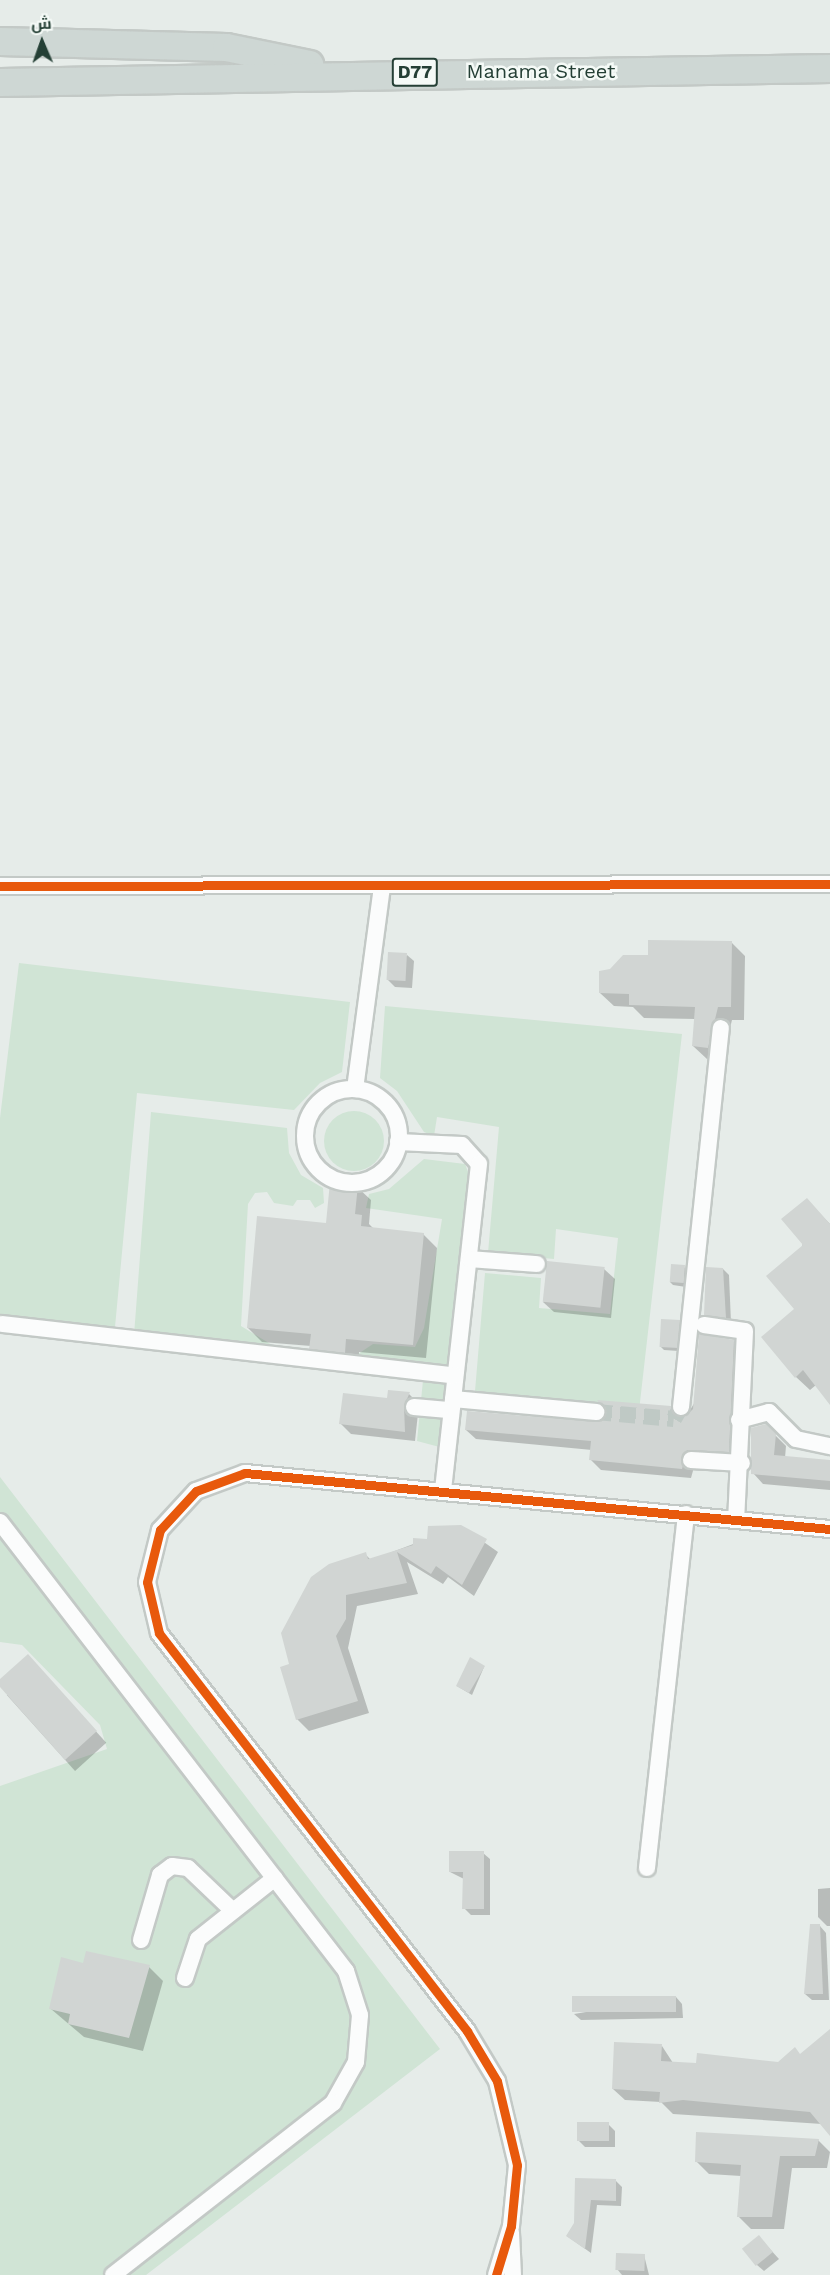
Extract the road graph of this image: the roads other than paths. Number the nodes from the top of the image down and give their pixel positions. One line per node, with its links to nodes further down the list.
1 (0, 41): 3 (main road)
2 (830, 68): 3 (main road, Manama Street / D77)
3 (352, 73): 4 (main road, Manama Street / D77)
4 (0, 82)
5 (830, 884): 7 (street)
6 (0, 886): 7 (street)
7 (382, 887): 9 (street)
8 (722, 1028): 18 (street)
9 (356, 1089): 10 (street); 10 (street)
10 (398, 1142): 11 (street)
11 (470, 1259): 12 (street); 15 (street)
12 (537, 1264)
13 (2, 1324): 15 (street)
14 (704, 1325): 20 (street)
15 (455, 1376): 16 (street)
16 (452, 1405): 17 (street); 19 (street); 24 (street)
17 (414, 1407)
18 (681, 1407)
19 (596, 1412)
20 (739, 1420): 21 (street); 23 (street)
21 (830, 1446)
22 (691, 1460): 23 (street)
23 (742, 1463): 26 (street)
24 (442, 1490): 25 (street); 34 (street)
25 (686, 1514): 26 (street); 29 (street)
26 (736, 1519): 28 (street)
27 (0, 1522): 30 (street)
28 (830, 1528)
29 (647, 1868)
30 (275, 1878): 31 (street); 35 (street)
31 (233, 1911): 32 (street); 33 (street)
32 (141, 1940)
33 (185, 1978)
34 (511, 2226): 36 (street); 37 (street)
35 (113, 2275)
36 (496, 2275)
37 (513, 2275)

